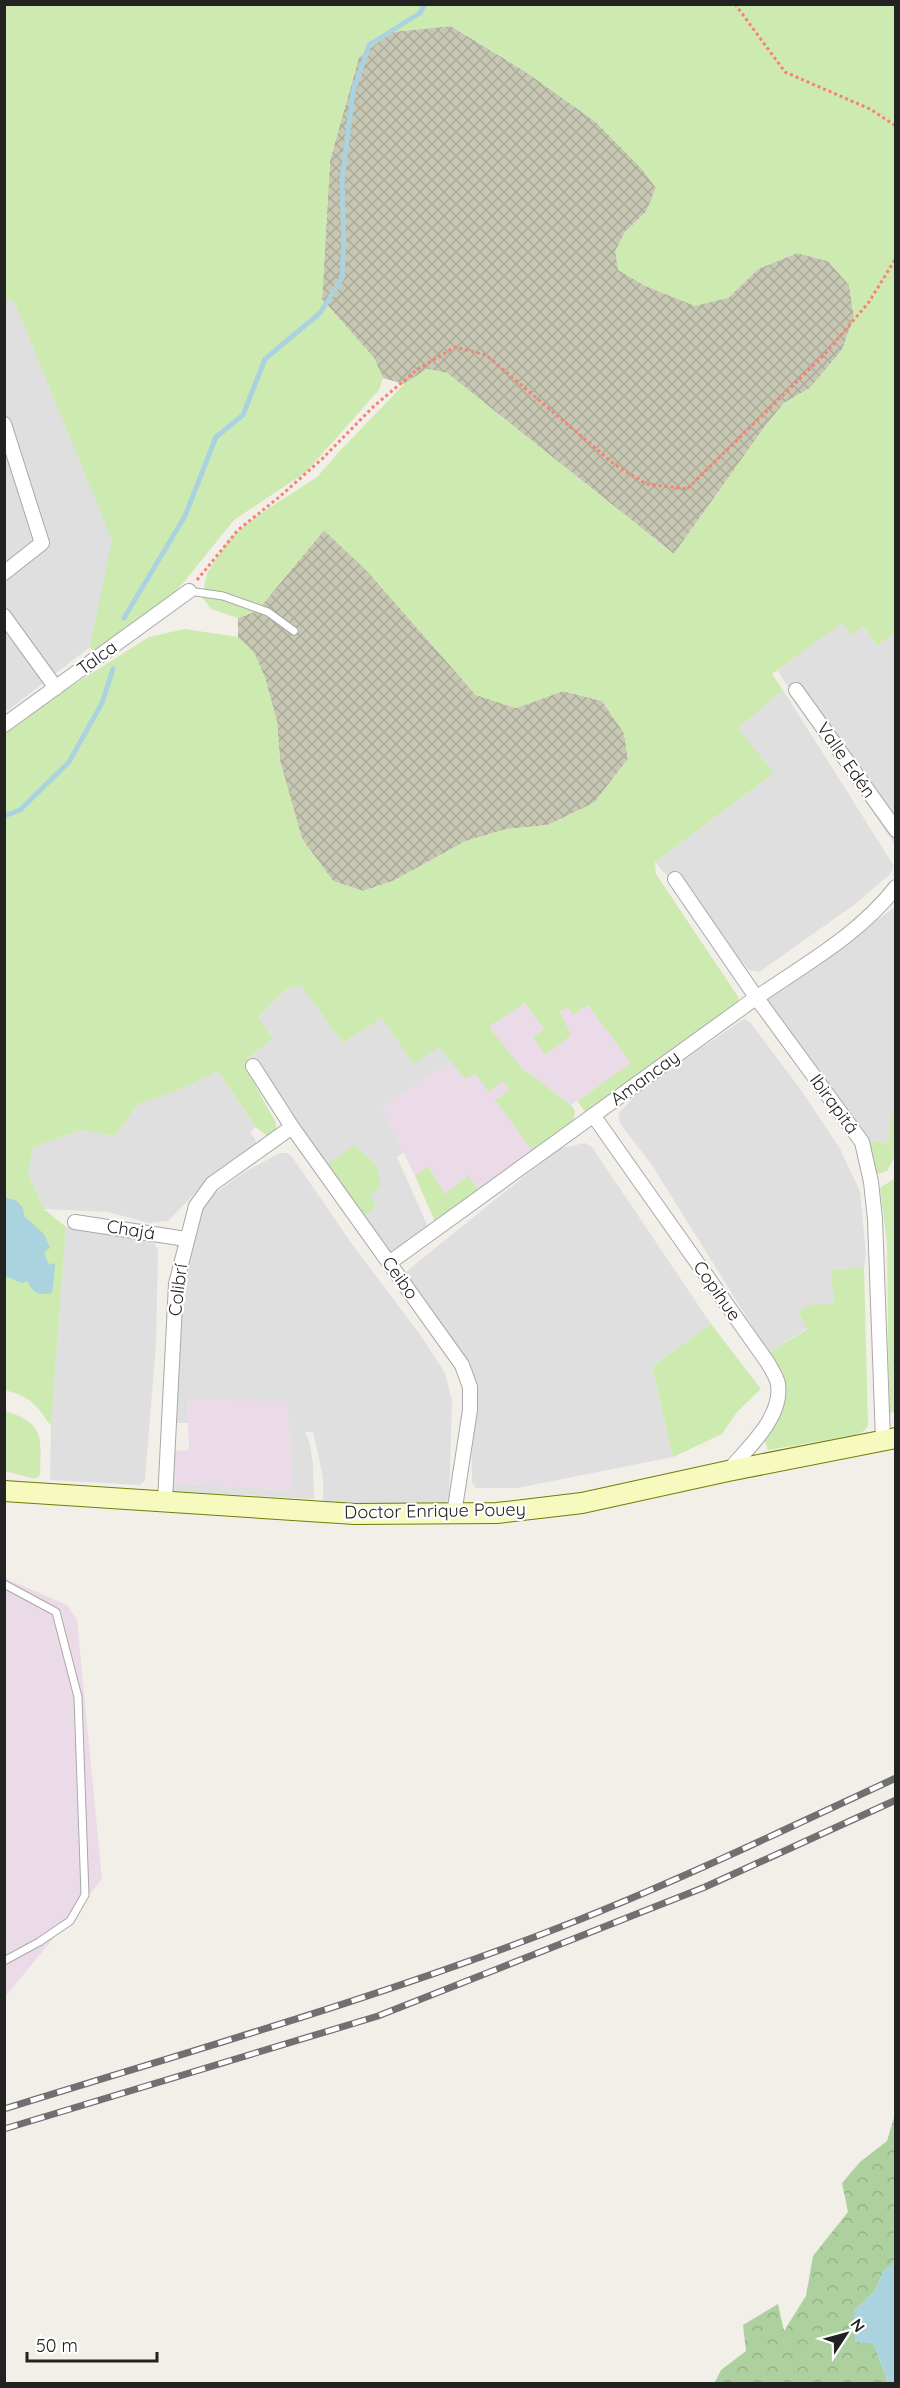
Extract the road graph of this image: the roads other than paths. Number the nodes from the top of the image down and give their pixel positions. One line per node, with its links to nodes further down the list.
1 (4, 424): 2 (street)
2 (4, 573)
3 (189, 591): 5 (lane); 6 (street, Talca)
4 (4, 616): 6 (street)
5 (294, 631)
6 (56, 688): 8 (street, Talca)
7 (795, 690): 9 (street, Valle Edén)
8 (4, 725)
9 (896, 830)
10 (675, 879): 12 (street, Ibirapitá)
11 (896, 887): 12 (street, Amancay)
12 (756, 997): 14 (street, Amancay); 19 (street, Ibirapitá)
13 (253, 1066): 15 (street, Ceibo)
14 (593, 1115): 18 (street, Amancay); 20 (street, Copihue)
15 (292, 1127): 17 (street, Colibrí); 18 (street, Ceibo)
16 (75, 1222): 17 (street, Chajá)
17 (186, 1239): 22 (street, Colibrí)
18 (389, 1263): 23 (street, Ceibo)
19 (889, 1439): 20 (street, Doctor Enrique Pouey)
20 (728, 1471): 23 (street, Doctor Enrique Pouey)
21 (4, 1491): 22 (street, Doctor Enrique Pouey)
22 (165, 1501): 23 (street, Doctor Enrique Pouey)
23 (454, 1514)
24 (4, 1584): 25 (lane)
25 (4, 1961)

